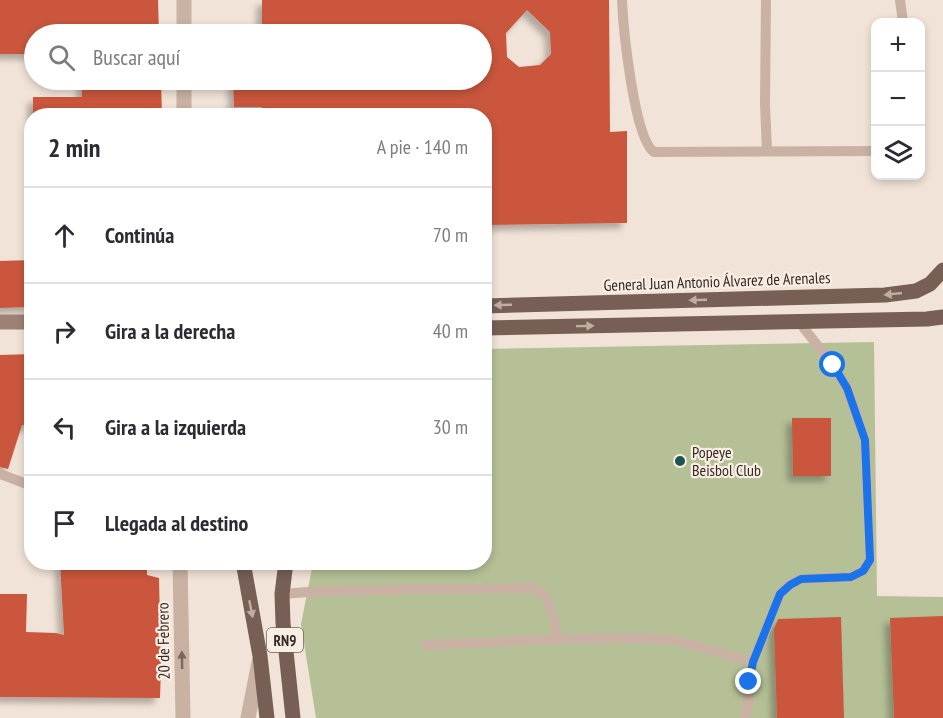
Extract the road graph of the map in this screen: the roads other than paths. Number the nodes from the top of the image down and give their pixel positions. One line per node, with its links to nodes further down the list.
1 (184, 0): 6 (street)
2 (622, 0): 9 (lane)
3 (766, 0): 9 (lane)
4 (900, 0): 5 (lane)
5 (902, 18)
6 (184, 24)
7 (184, 90): 8 (street)
8 (184, 108)
9 (767, 151): 10 (lane)
10 (871, 151)
11 (943, 270): 12 (main road, General Juan Antonio Álvarez de Arenales, one-way to 12)
12 (492, 306)
13 (943, 317): 16 (main road)
14 (0, 322): 15 (street)
15 (24, 322)
16 (799, 322): 17 (main road, one-way to 16); 27 (lane)
17 (492, 328)
18 (0, 474): 19 (lane)
19 (24, 483)
20 (180, 570): 28 (street, 20 de Febrero, one-way to 20)
21 (244, 570): 26 (main road, RN9, one-way to 26)
22 (285, 570): 23 (main road, RN9)
23 (282, 594): 24 (lane); 31 (main road, RN9)
24 (559, 639): 25 (lane); 27 (lane)
25 (426, 645)
26 (260, 656): 29 (street); 30 (main road, RN9)
27 (753, 662): 32 (lane)
28 (183, 718)
29 (248, 718)
30 (267, 718)
31 (293, 718)
32 (745, 718)

